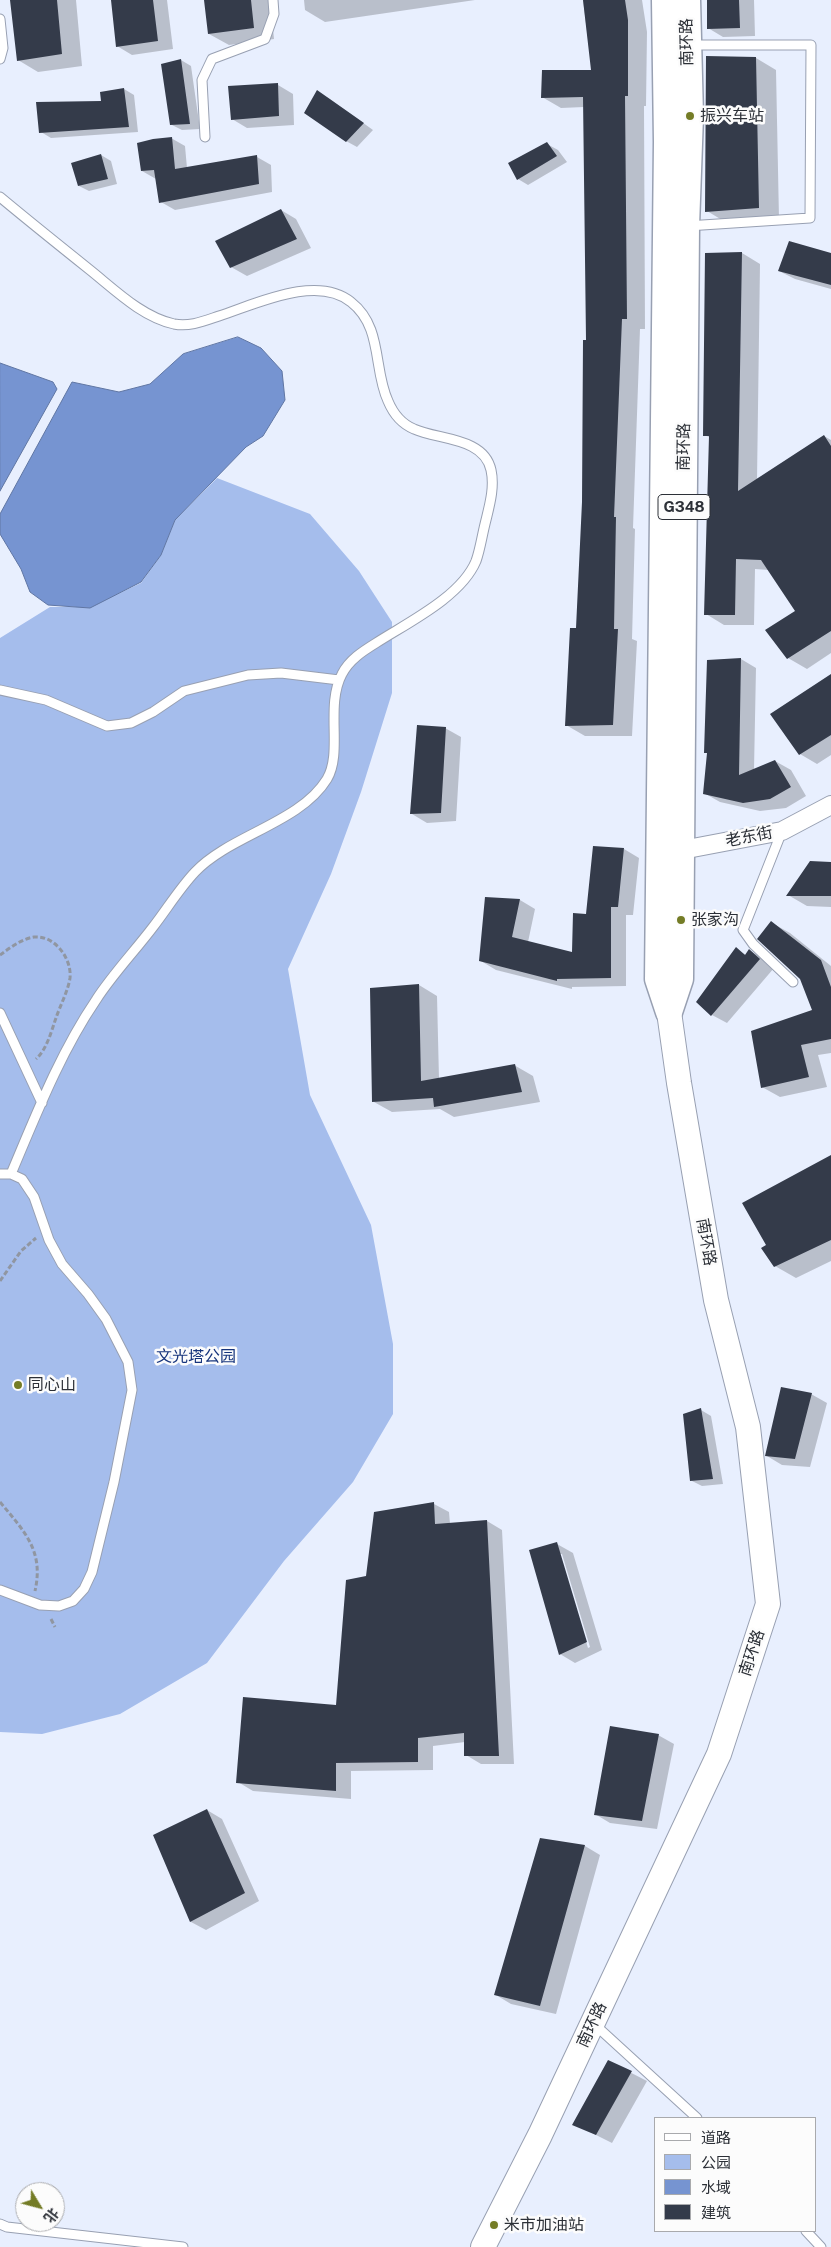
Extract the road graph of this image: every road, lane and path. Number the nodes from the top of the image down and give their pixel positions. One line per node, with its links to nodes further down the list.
1 (273, 0): 7 (lane)
2 (665, 0): 5 (main road, 南环路 / G348)
3 (687, 0): 5 (main road, 南环路 / G348)
4 (0, 19): 6 (lane)
5 (676, 46): 9 (main road, 南环路 / G348); 9 (lane)
6 (0, 59)
7 (204, 137)
8 (0, 197): 10 (lane)
9 (676, 227): 14 (main road, 南环路 / G348)
10 (339, 680): 11 (lane); 20 (lane)
11 (0, 690)
12 (831, 804): 13 (street, 老东街)
13 (782, 831): 14 (street, 老东街); 16 (lane)
14 (671, 849): 17 (main road, 南环路 / G348)
15 (0, 955): 19 (path)
16 (793, 982)
17 (669, 1012): 28 (main road, 南环路 / G348)
18 (0, 1013): 19 (lane)
19 (26, 1068): 20 (lane)
20 (42, 1102): 22 (lane)
21 (0, 1174): 22 (lane)
22 (11, 1174): 23 (lane)
23 (46, 1229): 24 (path); 27 (lane)
24 (0, 1281)
25 (0, 1502): 27 (path)
26 (0, 1590): 27 (lane)
27 (32, 1602)
28 (593, 2023): 29 (lane); 33 (main road, 南环路 / G348)
29 (696, 2117)
30 (0, 2224): 32 (lane)
31 (807, 2232): 34 (lane)
32 (183, 2247)
33 (483, 2247)
34 (821, 2247)

